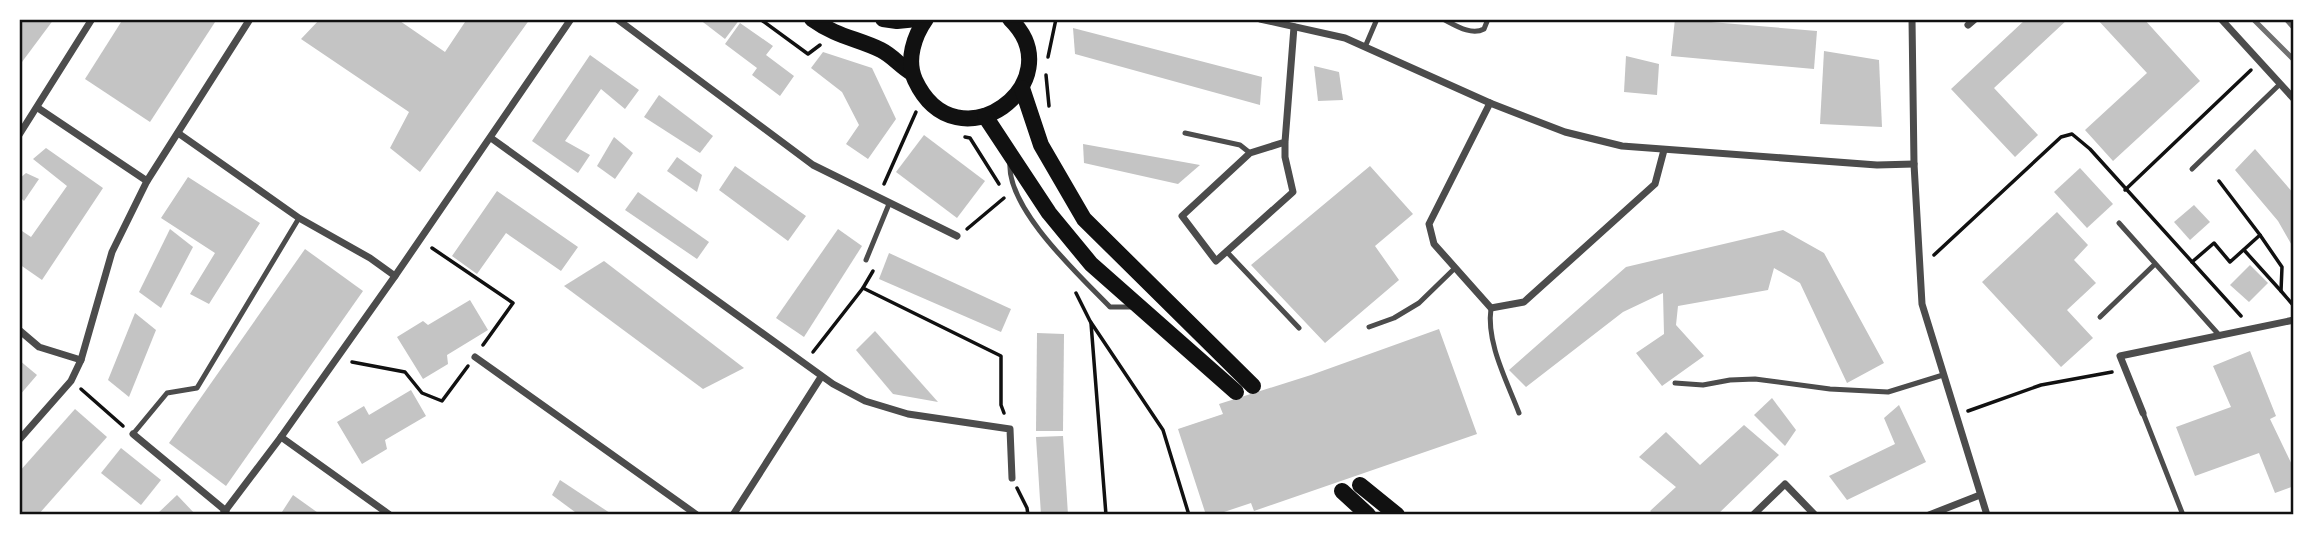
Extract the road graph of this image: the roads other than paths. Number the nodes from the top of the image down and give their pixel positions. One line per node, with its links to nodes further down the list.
1 (92, 19): 25 (street)
2 (250, 19): 27 (street)
3 (571, 19): 30 (street)
4 (617, 19): 37 (street)
5 (812, 19): 20 (main road)
6 (883, 19): 7 (main road)
7 (917, 19)
8 (926, 19): 20 (main road)
9 (1010, 19): 22 (main road)
10 (1261, 19): 18 (street)
11 (1377, 19): 19 (lane)
12 (1443, 19): 13 (lane)
13 (1488, 19)
14 (1912, 19): 34 (street)
15 (1975, 19): 17 (street)
16 (2221, 19): 21 (street)
17 (1968, 25)
18 (1294, 27): 19 (street); 31 (street)
19 (1365, 47): 24 (street)
20 (912, 73): 26 (main road)
21 (2280, 84): 23 (street); 35 (lane)
22 (1021, 88): 26 (main road); 58 (main road)
23 (2294, 99)
24 (1490, 103): 32 (street); 44 (street)
25 (37, 108): 29 (street); 36 (street)
26 (985, 117): 59 (main road)
27 (178, 133): 36 (street); 38 (street)
28 (1185, 133): 33 (lane)
29 (19, 135)
30 (491, 138): 45 (street); 56 (street)
31 (1285, 142): 33 (street); 41 (street)
32 (1664, 150): 34 (street); 46 (street)
33 (1250, 153): 41 (street)
34 (1914, 164): 55 (street)
35 (2192, 169)
36 (147, 181): 54 (street)
37 (889, 204): 40 (street); 42 (lane)
38 (299, 218): 45 (street); 62 (lane)
39 (2119, 223): 43 (lane)
40 (957, 236)
41 (1226, 251): 50 (lane)
42 (866, 260)
43 (2155, 264): 47 (lane); 52 (lane)
44 (1455, 268): 46 (street); 49 (lane)
45 (395, 276): 63 (street)
46 (1491, 308): 60 (lane)
47 (2099, 317)
48 (2294, 320): 52 (street)
49 (1369, 327)
50 (1299, 328)
51 (19, 330): 54 (street)
52 (2220, 336): 61 (street)
53 (475, 357): 71 (street)
54 (81, 360): 64 (street)
55 (1943, 374): 57 (lane); 68 (street)
56 (821, 377): 65 (street); 72 (street)
57 (1675, 383)
58 (1253, 386)
59 (1236, 392)
60 (1519, 413)
61 (2143, 414): 79 (lane)
62 (132, 434): 69 (street)
63 (281, 437): 69 (street); 70 (street)
64 (19, 440)
65 (1012, 478)
66 (1360, 485): 74 (main road)
67 (1342, 491): 73 (main road)
68 (1980, 495): 77 (street); 78 (street)
69 (224, 513)
70 (390, 515)
71 (696, 515)
72 (733, 515)
73 (1368, 515)
74 (1397, 515)
75 (1753, 515): 76 (street)
76 (1815, 515)
77 (1929, 515)
78 (1987, 515)
79 (2183, 515)

